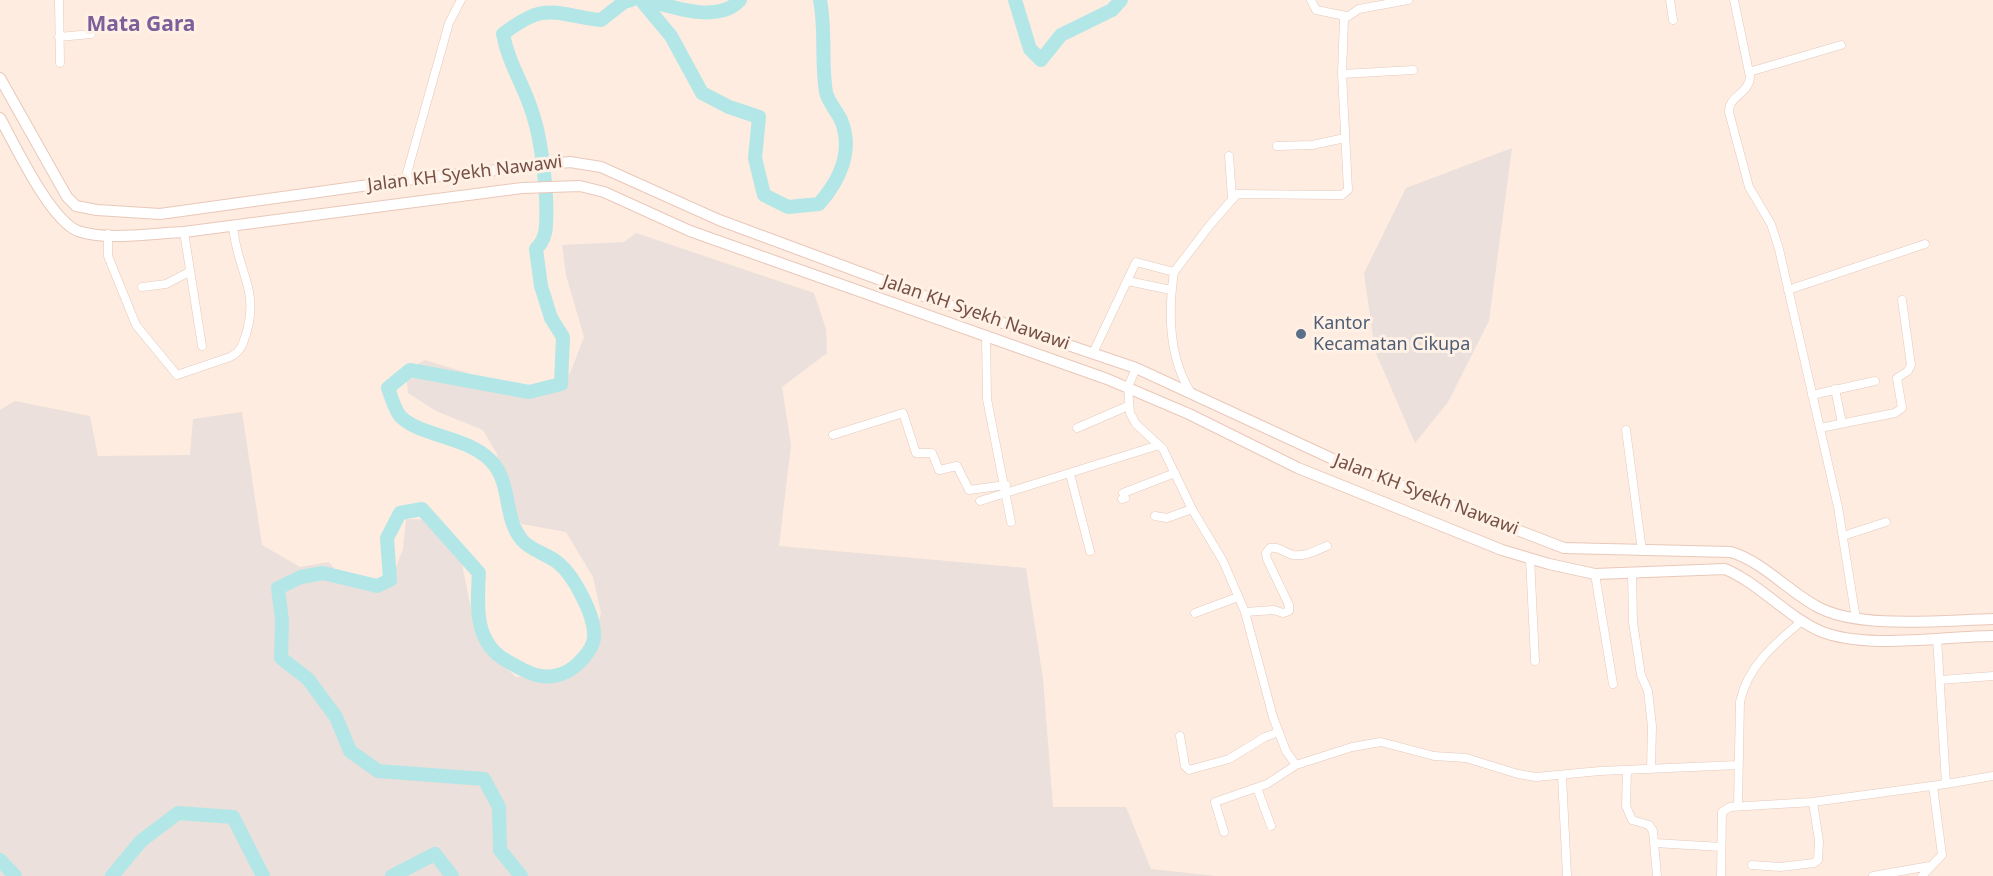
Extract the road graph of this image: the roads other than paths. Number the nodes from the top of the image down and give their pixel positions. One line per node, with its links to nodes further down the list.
1 (59, 0): 11 (street)
2 (461, 0): 22 (street)
3 (1311, 0): 8 (street)
4 (1408, 0): 7 (street)
5 (1670, 0): 9 (street)
6 (1734, 0): 15 (street)
7 (1389, 2): 8 (street)
8 (1346, 16): 16 (street)
9 (1673, 20)
10 (91, 34): 11 (street)
11 (59, 37): 13 (street)
12 (1841, 45): 15 (street)
13 (60, 63)
14 (1413, 70): 16 (street)
15 (1749, 72): 33 (street)
16 (1342, 74): 19 (street)
17 (0, 78): 22 (main road, Jalan KH Syekh Nawawi)
18 (0, 118): 26 (main road, Jalan KH Syekh Nawawi)
19 (1345, 138): 20 (street); 23 (street)
20 (1277, 146)
21 (1229, 156): 23 (street)
22 (405, 180): 37 (main road, Jalan KH Syekh Nawawi)
23 (1232, 198): 28 (street)
24 (233, 226): 25 (main road, Jalan KH Syekh Nawawi); 26 (street); 35 (main road, Jalan KH Syekh Nawawi)
25 (184, 232): 26 (main road, Jalan KH Syekh Nawawi); 29 (street)
26 (108, 234)
27 (1926, 244): 33 (street)
28 (1174, 272): 30 (street); 32 (street)
29 (189, 273): 31 (street); 36 (street)
30 (1128, 281): 32 (street); 37 (street)
31 (142, 287)
32 (1172, 290): 42 (street)
33 (1788, 290): 43 (street)
34 (1902, 300): 45 (street)
35 (986, 338): 40 (main road, Jalan KH Syekh Nawawi); 53 (street)
36 (202, 345)
37 (1093, 353): 38 (main road, Jalan KH Syekh Nawawi)
38 (1136, 368): 40 (street); 42 (main road, Jalan KH Syekh Nawawi)
39 (1875, 381): 41 (street)
40 (1128, 387): 44 (street); 64 (main road, Jalan KH Syekh Nawawi)
41 (1835, 389): 43 (street); 45 (street)
42 (1192, 394): 63 (main road, Jalan KH Syekh Nawawi)
43 (1812, 395): 47 (street)
44 (1128, 406): 46 (street); 50 (street)
45 (1842, 423): 47 (street)
46 (1077, 428)
47 (1820, 428): 60 (street)
48 (1626, 430): 63 (street)
49 (833, 435): 53 (street)
50 (1159, 445): 51 (street); 52 (street)
51 (1175, 473): 54 (street); 56 (street)
52 (1070, 474): 53 (street); 62 (street)
53 (1006, 489): 55 (street); 58 (street)
54 (1122, 499)
55 (980, 501)
56 (1192, 509): 57 (street); 67 (street)
57 (1155, 516)
58 (1011, 522)
59 (1886, 522): 60 (street)
60 (1843, 536): 70 (street)
61 (1328, 546): 68 (street)
62 (1090, 551)
63 (1642, 551): 70 (main road, Jalan KH Syekh Nawawi)
64 (1530, 558): 66 (main road, Jalan KH Syekh Nawawi); 75 (street)
65 (1632, 573): 66 (main road, Jalan KH Syekh Nawawi); 72 (main road, Jalan KH Syekh Nawawi); 83 (street)
66 (1595, 574): 78 (street)
67 (1238, 597): 68 (street); 69 (street)
68 (1245, 612): 79 (street)
69 (1195, 613)
70 (1856, 619): 71 (main road, Jalan KH Syekh Nawawi)
71 (1988, 620): 73 (main road)
72 (1802, 621): 74 (main road, Jalan KH Syekh Nawawi); 82 (street)
73 (1988, 636): 74 (main road, Jalan KH Syekh Nawawi)
74 (1937, 638): 77 (street)
75 (1535, 661)
76 (1993, 676): 77 (street)
77 (1940, 680): 87 (street)
78 (1612, 684)
79 (1279, 732): 80 (street); 81 (street)
80 (1180, 736)
81 (1296, 765): 85 (street); 89 (street)
82 (1738, 765): 83 (street); 91 (street)
83 (1651, 769): 84 (street)
84 (1627, 770): 85 (street); 94 (street)
85 (1562, 776): 98 (street)
86 (1993, 777): 87 (street)
87 (1946, 784): 88 (street)
88 (1933, 786): 90 (street); 97 (street)
89 (1257, 788): 92 (street); 93 (street)
90 (1813, 802): 91 (street); 96 (street)
91 (1738, 805): 95 (street)
92 (1270, 826)
93 (1224, 832)
94 (1654, 843): 95 (street); 99 (street)
95 (1721, 847): 100 (street)
96 (1752, 865)
97 (1932, 865): 101 (street); 102 (street)
98 (1567, 876)
99 (1658, 876)
100 (1721, 876)
101 (1873, 876)
102 (1922, 876)

